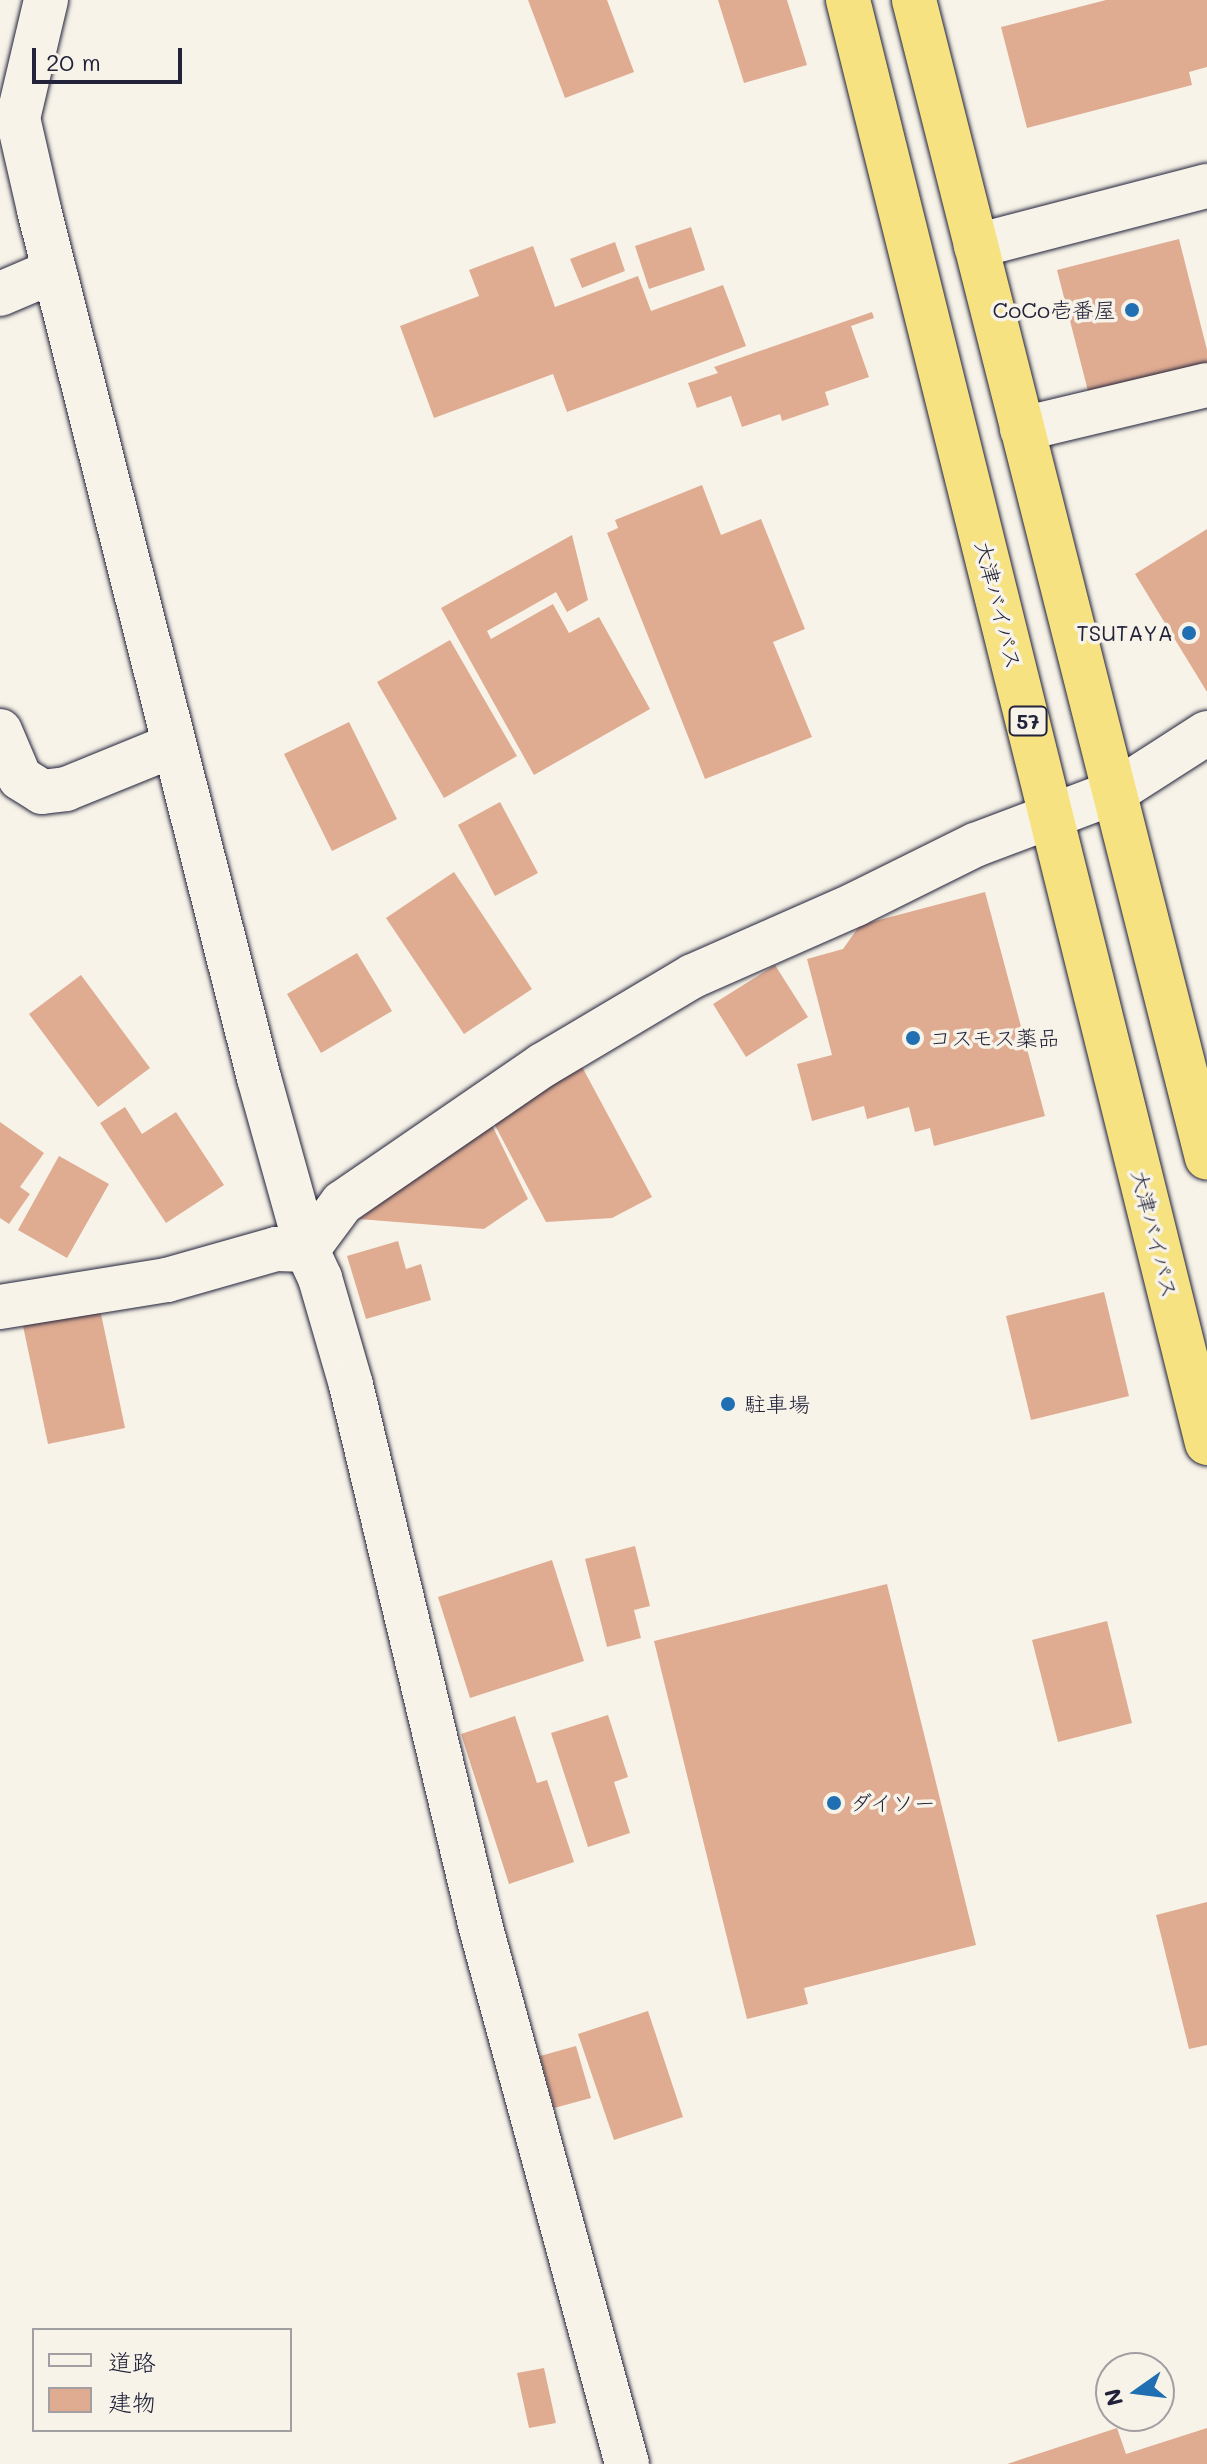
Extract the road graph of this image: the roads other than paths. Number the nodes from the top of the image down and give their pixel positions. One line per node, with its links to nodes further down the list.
1 (46, 0): 6 (street)
2 (848, 0): 14 (highway, 大津バイパス / 57)
3 (914, 0): 5 (highway)
4 (1204, 198): 5 (street)
5 (976, 246): 9 (highway)
6 (54, 271): 7 (street); 12 (street)
7 (0, 294)
8 (1207, 385): 9 (street)
9 (1022, 429): 13 (highway)
10 (0, 731): 12 (street)
11 (1207, 733): 13 (street)
12 (174, 745): 16 (street)
13 (1115, 792): 14 (street); 15 (highway)
14 (1052, 815): 16 (street); 18 (highway, 大津バイパス / 57)
15 (1207, 1158)
16 (307, 1250): 17 (street); 19 (street)
17 (0, 1307)
18 (1207, 1443)
19 (627, 2464)

